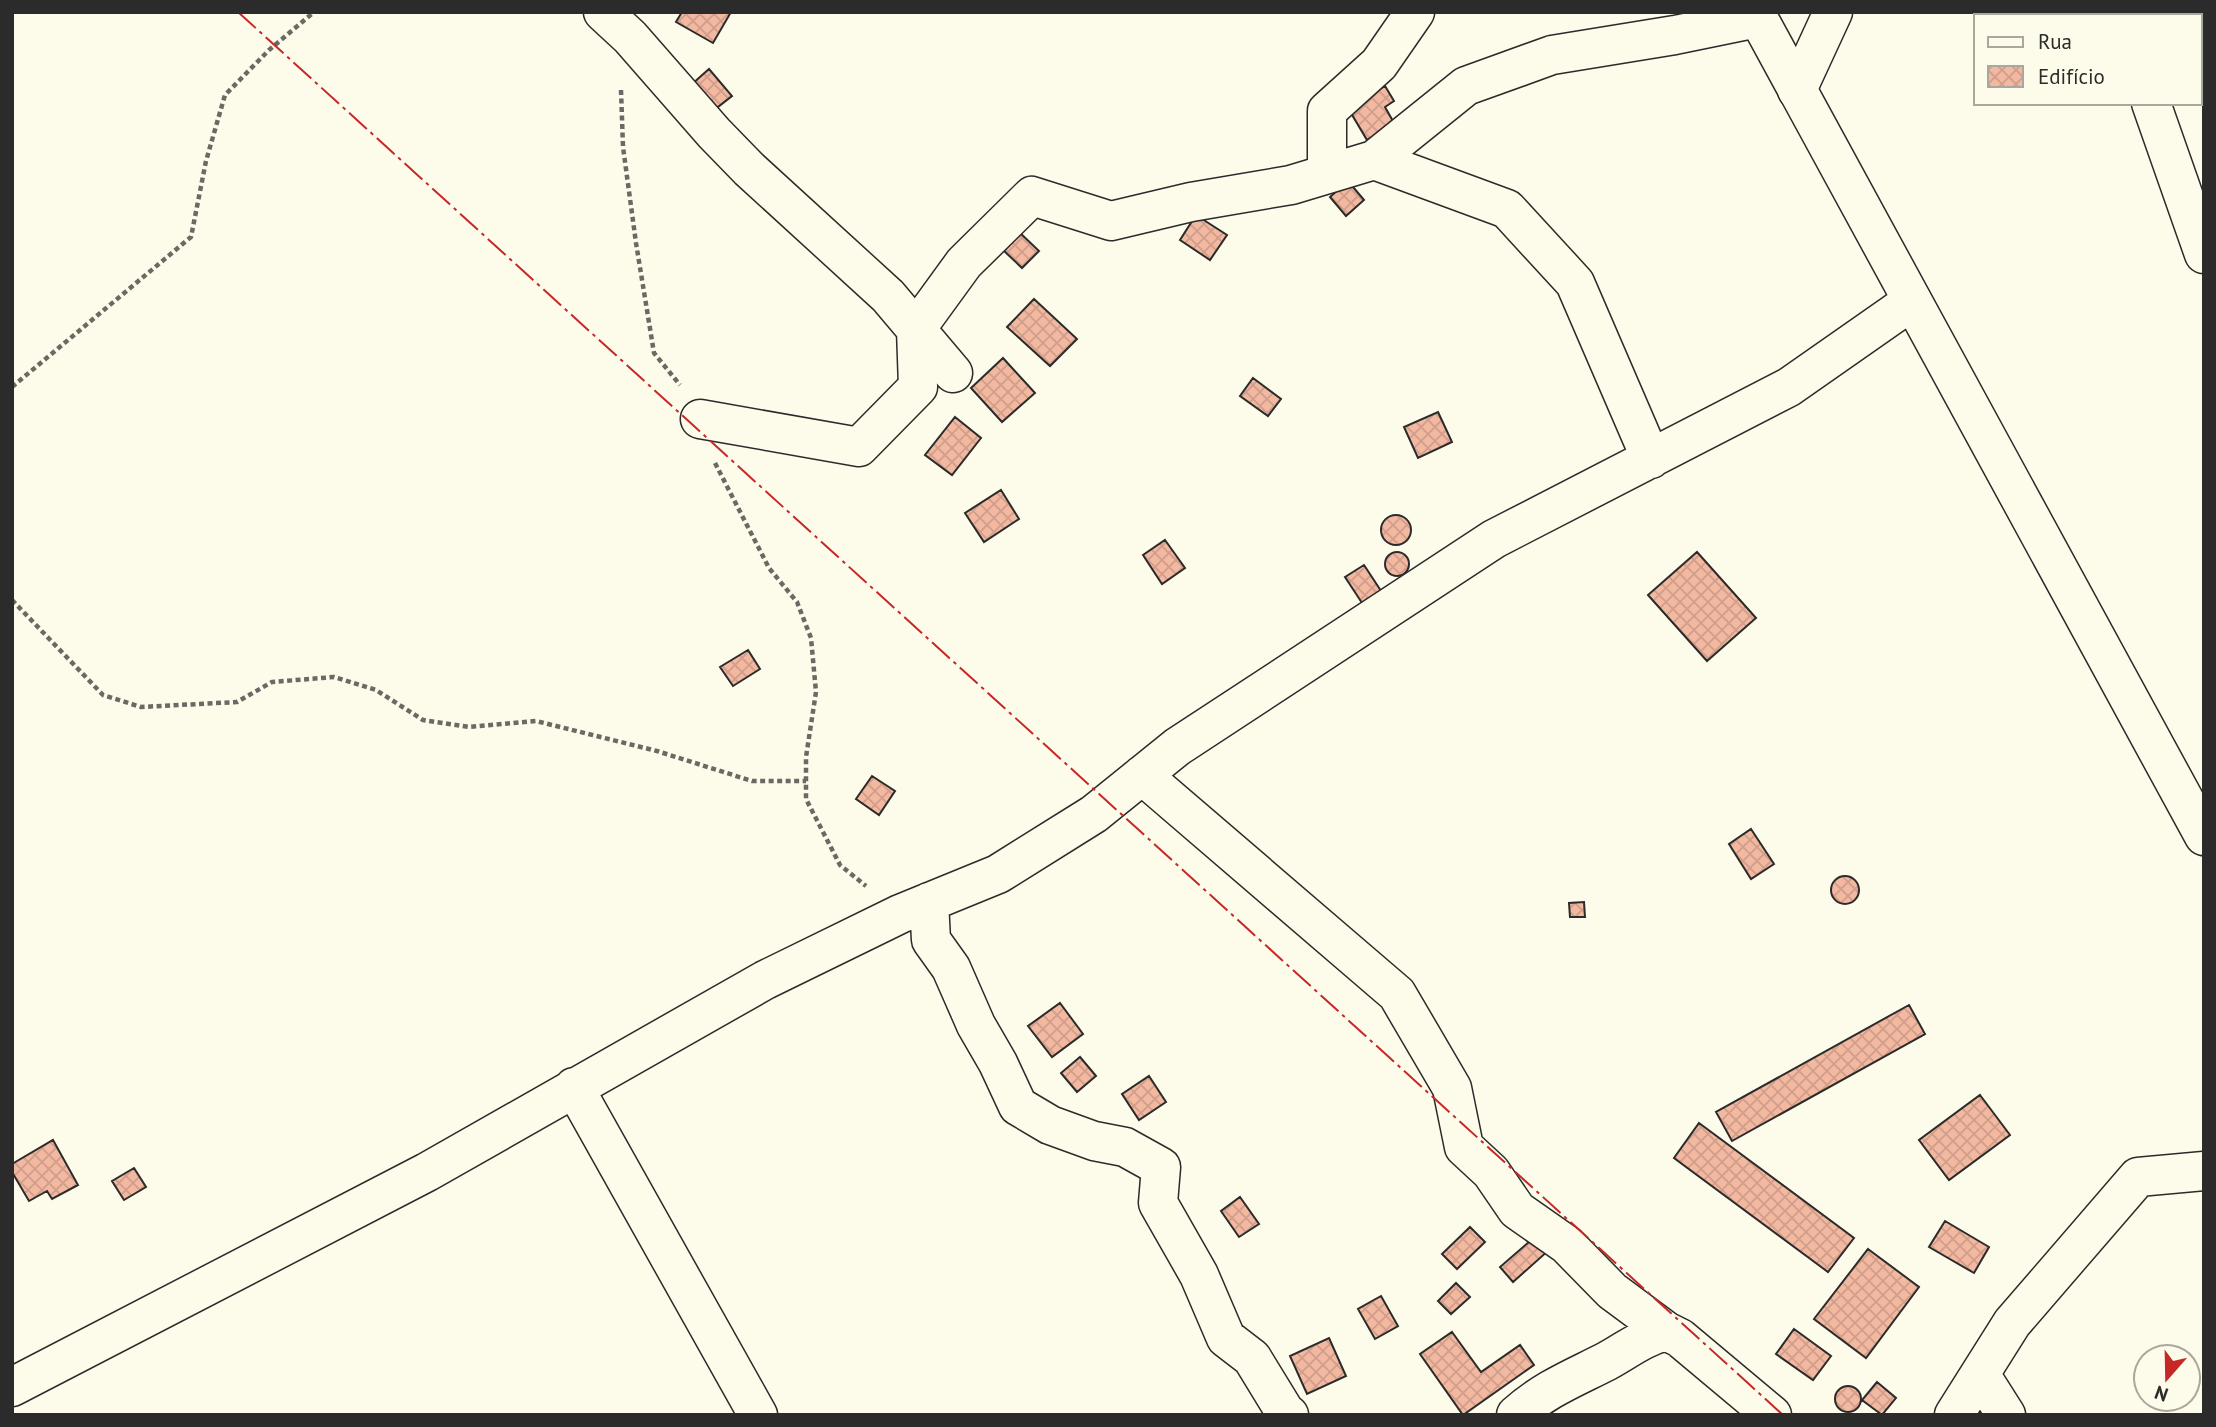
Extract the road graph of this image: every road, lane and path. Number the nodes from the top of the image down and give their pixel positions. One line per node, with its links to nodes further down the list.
1 (314, 12): 14 (path)
2 (1415, 12): 9 (main road)
3 (1833, 12): 6 (main road)
4 (1757, 15): 6 (main road); 8 (main road)
5 (617, 24): 12 (main road); 15 (path)
6 (1797, 90): 11 (main road)
7 (2152, 105): 10 (main road)
8 (1374, 160): 9 (main road); 16 (main road)
9 (1327, 174): 12 (main road)
10 (2204, 254)
11 (1912, 301): 16 (main road); 20 (main road)
12 (916, 329): 13 (main road); 15 (main road)
13 (953, 373)
14 (12, 387)
15 (700, 419): 19 (path)
16 (1651, 458): 18 (main road)
17 (12, 600): 19 (path)
18 (1142, 775): 21 (main road); 24 (main road)
19 (806, 781): 21 (path)
20 (2204, 836)
21 (914, 908): 22 (main road); 28 (main road)
22 (574, 1087): 26 (main road); 27 (main road)
23 (2204, 1171): 25 (main road)
24 (1666, 1331): 29 (main road); 30 (main road)
25 (1980, 1374): 31 (main road); 32 (main road)
26 (12, 1387)
27 (758, 1415)
28 (1289, 1415)
29 (1516, 1415)
30 (1772, 1415)
31 (1954, 1415)
32 (2006, 1415)

